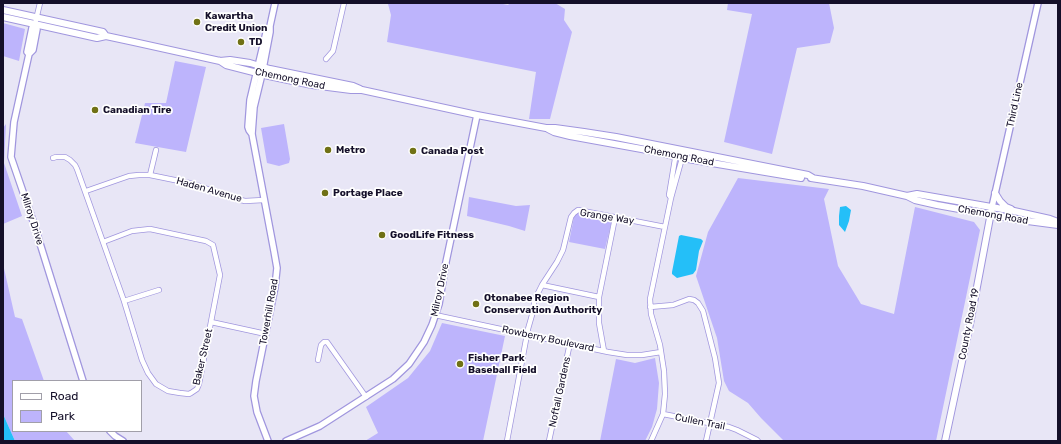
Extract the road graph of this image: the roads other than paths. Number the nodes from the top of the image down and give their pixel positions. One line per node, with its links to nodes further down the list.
1 (40, 3): 7 (street)
2 (275, 3): 9 (street, Towerhill Road)
3 (344, 3): 8 (street)
4 (1038, 3): 17 (street, Third Line)
5 (3, 10): 7 (main road, Chemong Road)
6 (3, 17): 7 (main road, Chemong Road)
7 (36, 21): 9 (main road, Chemong Road); 41 (street, Milroy Drive)
8 (326, 59)
9 (260, 70): 10 (main road, Chemong Road); 19 (street, Towerhill Road)
10 (477, 115): 12 (main road, Chemong Road); 33 (street, Milroy Drive)
11 (156, 150): 14 (street)
12 (678, 154): 15 (main road, Chemong Road); 15 (main road, Chemong Road); 26 (street)
13 (53, 158): 16 (street, Baker Street)
14 (150, 175): 16 (street, Haden Avenue); 19 (street, Haden Avenue)
15 (813, 178): 18 (main road, Chemong Road)
16 (86, 191): 27 (street, Baker Street)
17 (995, 194): 20 (street, Third Line); 21 (main road)
18 (906, 196): 20 (main road, Chemong Road); 22 (main road, Chemong Road)
19 (264, 200): 35 (street, Towerhill Road)
20 (992, 207): 21 (main road, Chemong Road); 22 (main road, County Road 19)
21 (1014, 211): 24 (main road, Chemong Road)
22 (991, 214): 25 (main road, Chemong Road); 54 (main road, County Road 19)
23 (615, 218): 26 (street, Grange Way); 28 (street, Grange Way); 30 (street)
24 (1058, 222)
25 (1058, 225)
26 (665, 227): 32 (street)
27 (104, 242): 31 (street, Baker Street); 34 (street, Baker Street)
28 (542, 285): 30 (street); 36 (street, Grange Way)
29 (159, 290): 31 (street)
30 (599, 297): 38 (street)
31 (124, 302): 34 (street, Baker Street)
32 (650, 307): 39 (street); 44 (street)
33 (435, 314): 36 (street, Rowberry Boulevard); 42 (street, Milroy Drive)
34 (211, 322): 35 (street)
35 (266, 334): 47 (street, Towerhill Road)
36 (528, 334): 37 (street, Rowberry Boulevard); 49 (street, Grange Way)
37 (570, 343): 38 (street, Rowberry Boulevard); 50 (street, Noftall Gardens)
38 (604, 351): 39 (street, Rowberry Boulevard)
39 (661, 352): 43 (street)
40 (318, 360): 42 (street)
41 (83, 380)
42 (366, 397): 48 (street, Milroy Drive)
43 (663, 414): 44 (street, Cullen Trail); 51 (street)
44 (711, 424): 52 (street); 53 (street, Cullen Trail)
45 (114, 439): 46 (street)
46 (123, 441)
47 (268, 441)
48 (286, 441)
49 (507, 441)
50 (549, 441)
51 (652, 441)
52 (706, 441)
53 (758, 441)
54 (945, 441)

